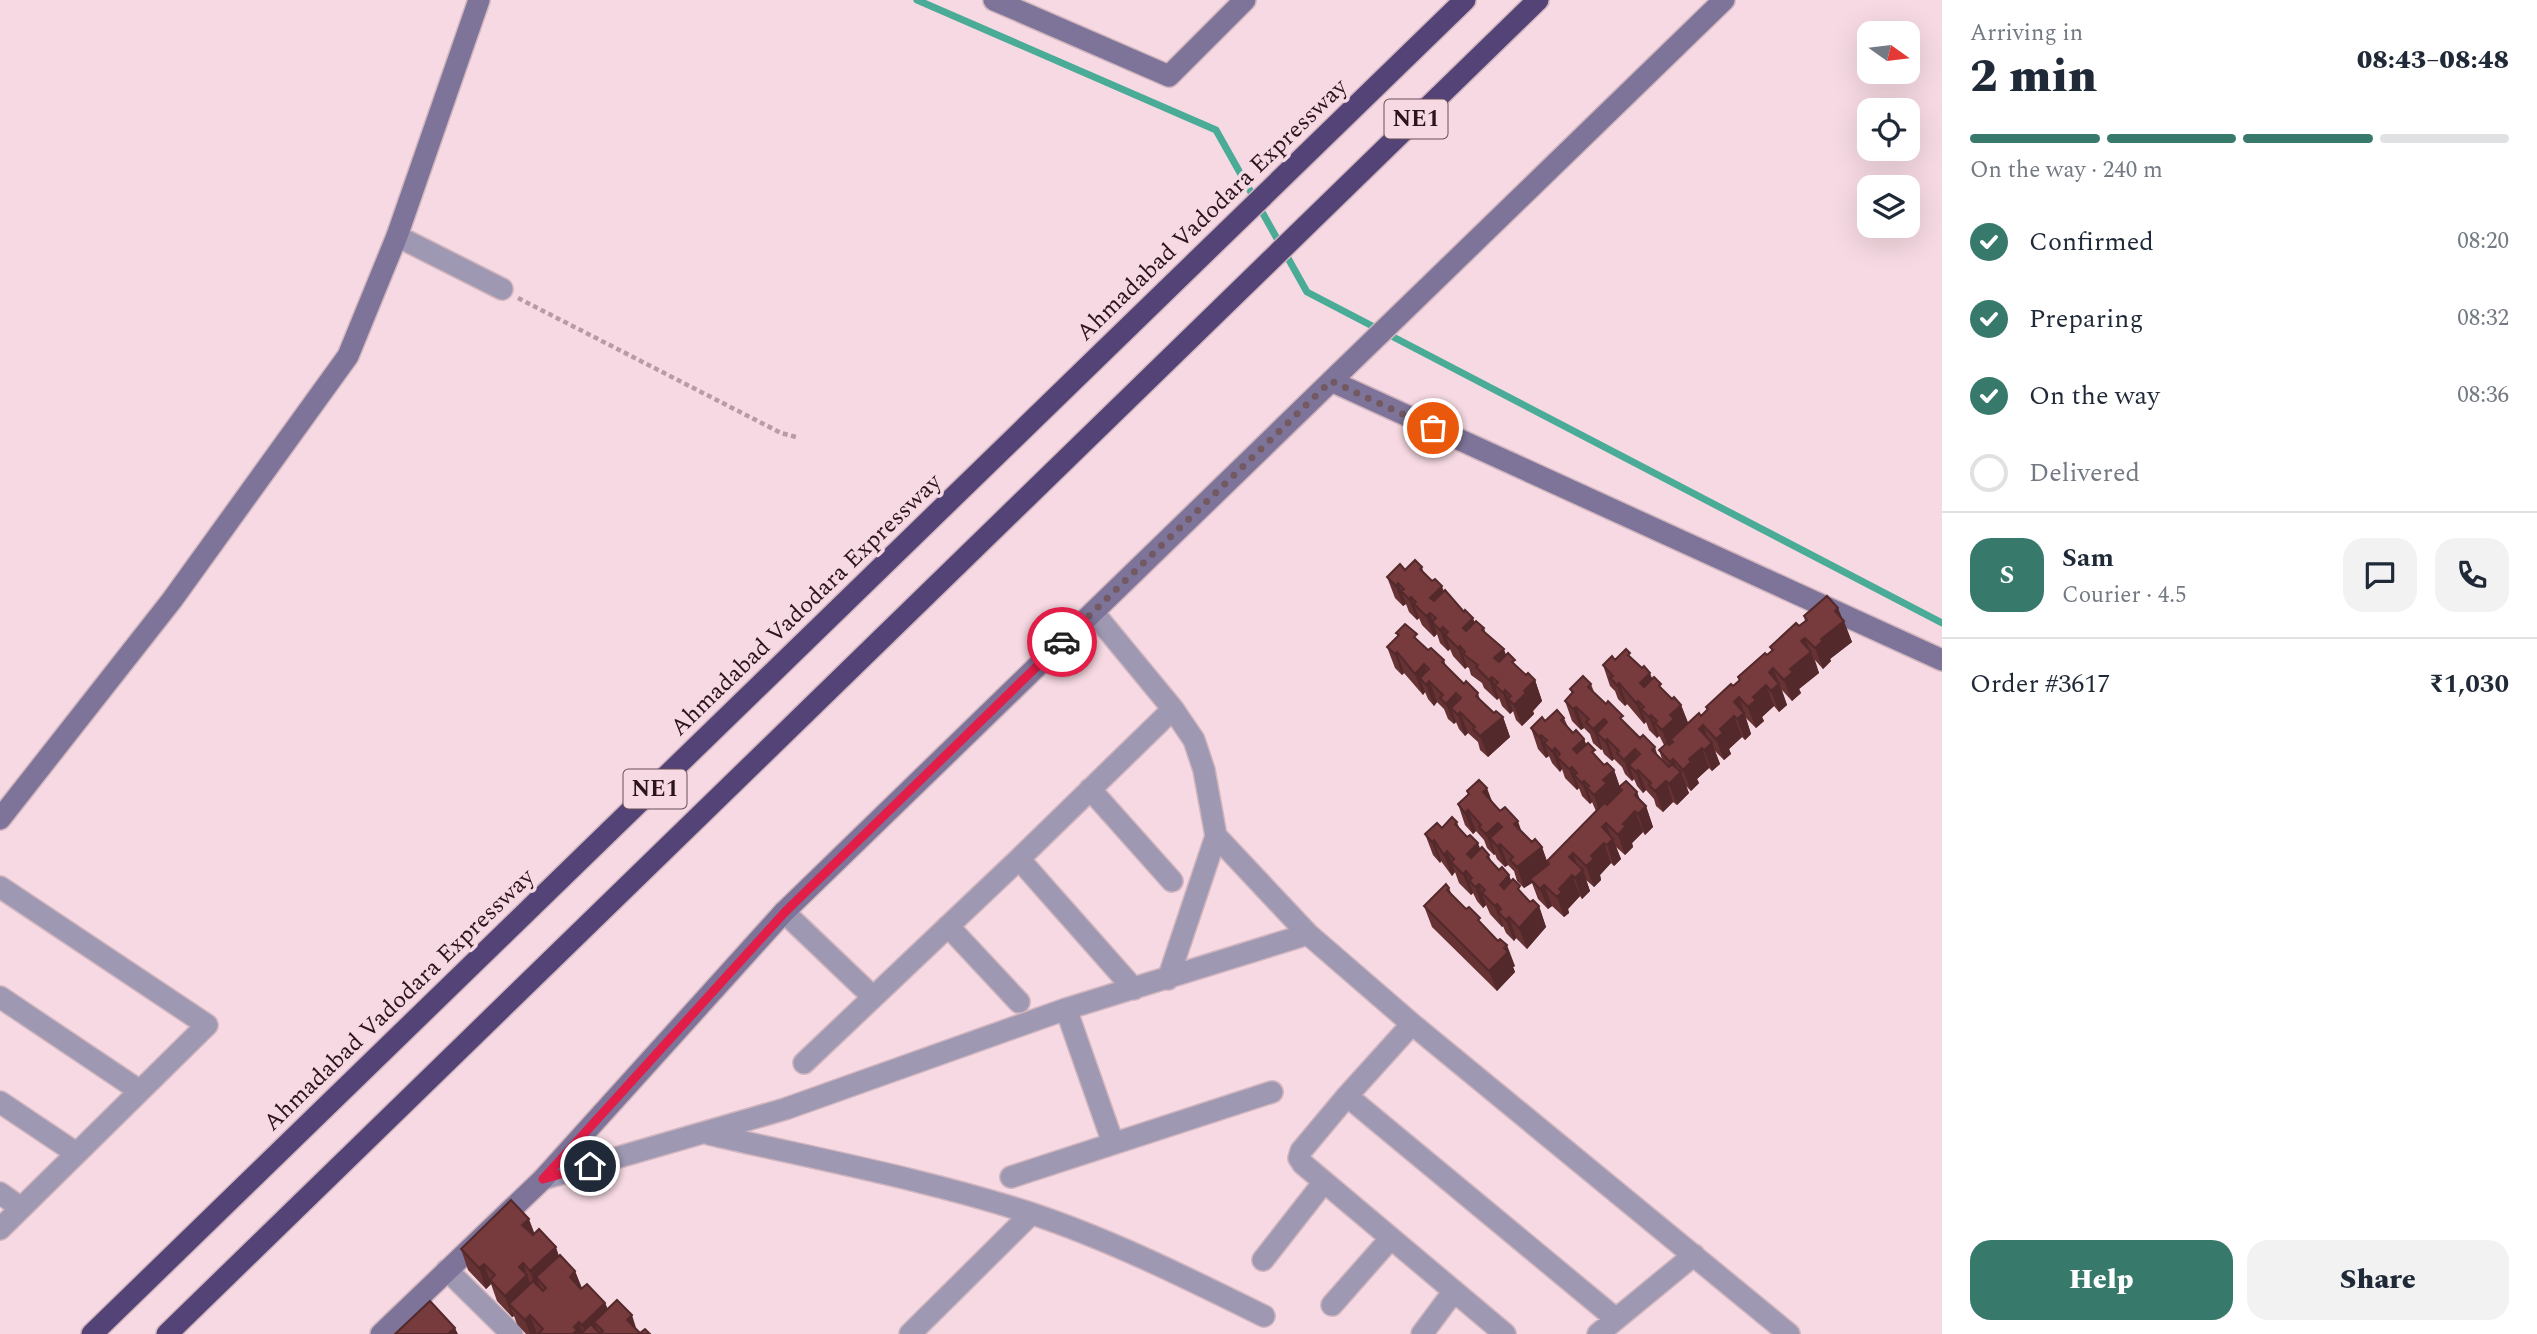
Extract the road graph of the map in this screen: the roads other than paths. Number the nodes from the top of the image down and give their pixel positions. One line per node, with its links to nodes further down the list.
1 (479, 0): 7 (street)
2 (993, 0): 3 (street)
3 (1245, 0)
4 (1465, 0): 52 (highway, Ahmadabad Vadodara Expressway / NE1)
5 (1538, 0): 53 (highway, NE1)
6 (1724, 0): 9 (street)
7 (397, 236): 8 (street); 14 (street)
8 (502, 289)
9 (1331, 381): 10 (street); 11 (street)
10 (1093, 612): 12 (street); 19 (street)
11 (1942, 660)
12 (1173, 709): 13 (street); 15 (street)
13 (1090, 789): 16 (street); 17 (street)
14 (0, 819)
15 (1216, 836): 21 (street); 22 (street)
16 (1019, 859): 20 (street); 23 (street)
17 (1172, 881)
18 (0, 887): 30 (street)
19 (785, 912): 25 (street); 38 (street)
20 (948, 926): 25 (street); 26 (street)
21 (1308, 934): 22 (street); 28 (street)
22 (1168, 979): 23 (street)
23 (1134, 989): 27 (street)
24 (0, 997): 30 (street)
25 (873, 998): 29 (street)
26 (1019, 1002)
27 (1066, 1009): 34 (street); 35 (street)
28 (1412, 1024): 32 (street); 45 (street)
29 (804, 1063)
30 (140, 1091): 36 (street)
31 (1272, 1092): 35 (street)
32 (1347, 1096): 39 (street); 51 (street)
33 (0, 1102): 36 (street)
34 (707, 1133): 38 (street); 42 (street)
35 (1113, 1143): 37 (street)
36 (76, 1153): 41 (street)
37 (1011, 1177)
38 (543, 1179): 47 (street)
39 (1324, 1182): 44 (street); 46 (street)
40 (0, 1193): 41 (street)
41 (21, 1208): 43 (street)
42 (1031, 1214): 50 (street); 56 (street)
43 (0, 1229)
44 (1391, 1238): 48 (street); 49 (street)
45 (1694, 1255): 51 (street); 59 (street)
46 (1263, 1260)
47 (447, 1270): 54 (street); 55 (street)
48 (1454, 1291): 57 (street); 58 (street)
49 (1332, 1305)
50 (1264, 1316)
51 (1610, 1328)
52 (92, 1334)
53 (167, 1334)
54 (381, 1334)
55 (512, 1334)
56 (910, 1334)
57 (1422, 1334)
58 (1505, 1334)
59 (1789, 1334)

